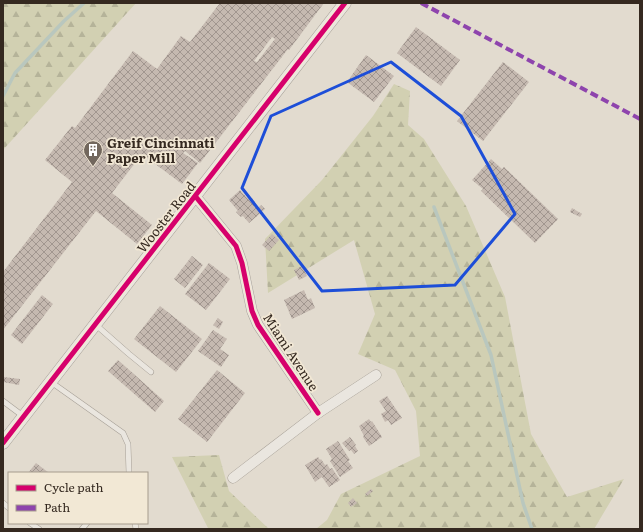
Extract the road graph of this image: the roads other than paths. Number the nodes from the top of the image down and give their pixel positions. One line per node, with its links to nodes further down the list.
1 (345, 3): 2 (street, Wooster Road)
2 (196, 197): 3 (street, Wooster Road); 8 (street, Miami Avenue)
3 (96, 325): 4 (lane); 6 (street, Wooster Road)
4 (152, 372)
5 (376, 375): 8 (street)
6 (51, 382): 9 (street, Wooster Road); 11 (lane)
7 (3, 401): 9 (lane)
8 (318, 413): 12 (street)
9 (24, 417): 10 (street, Wooster Road)
10 (3, 443)
11 (129, 470)
12 (233, 478)

